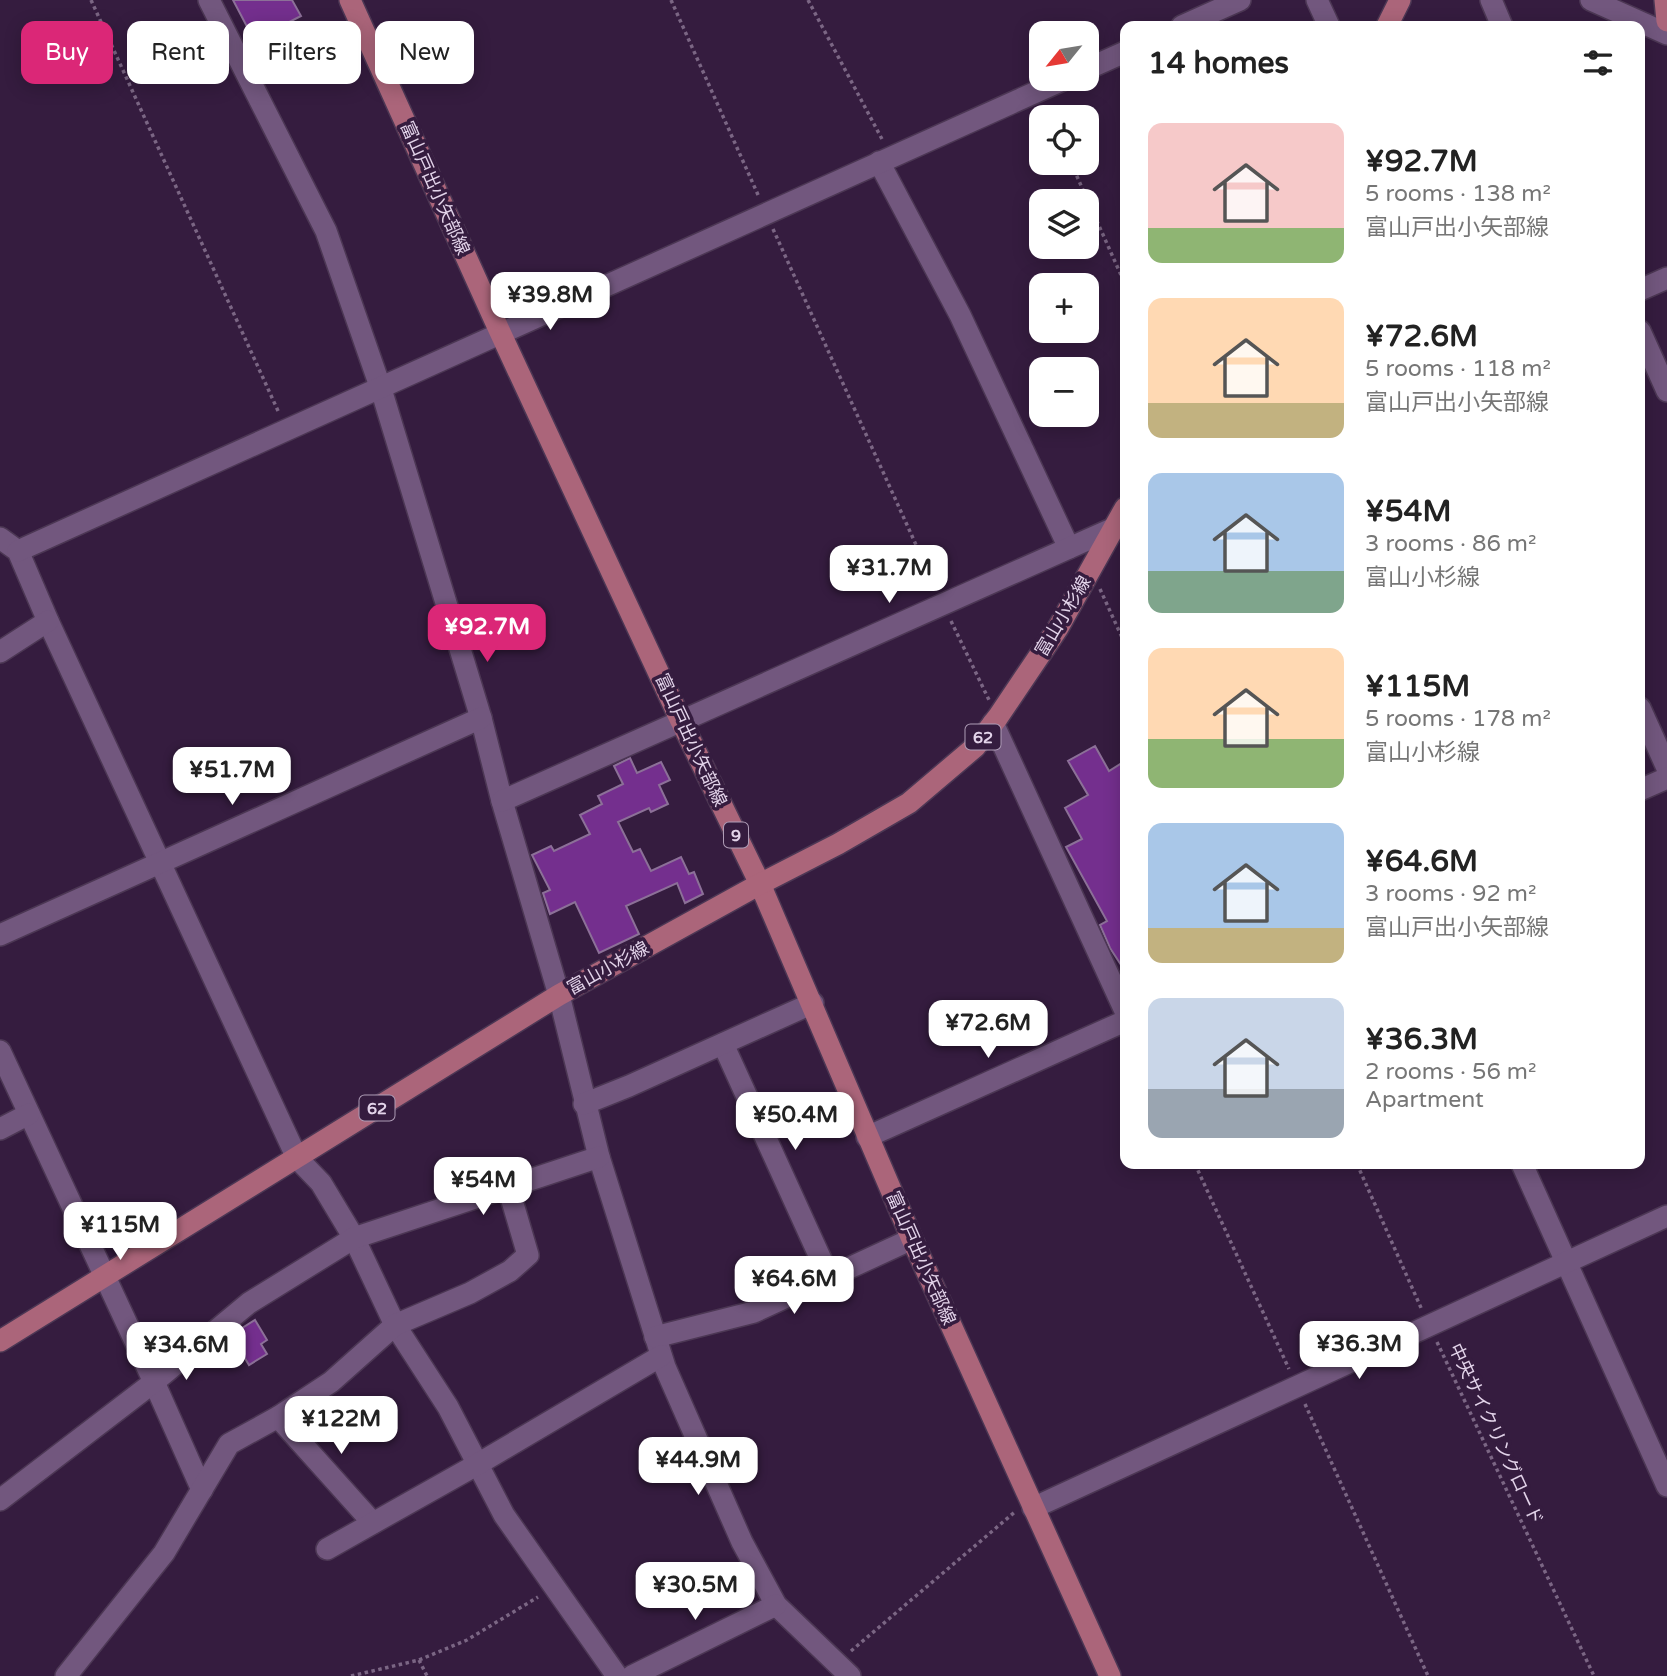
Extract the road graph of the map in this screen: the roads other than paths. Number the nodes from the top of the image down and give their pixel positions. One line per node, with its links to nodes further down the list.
1 (209, 0): 25 (street)
2 (350, 0): 23 (main road, 富山戸出小矢部線 / 9)
3 (1240, 0): 9 (street)
4 (1317, 0): 10 (street)
5 (1400, 0): 11 (main road)
6 (1491, 0): 12 (street)
7 (1591, 0): 13 (street)
8 (1665, 0): 14 (main road)
9 (1193, 21)
10 (1327, 21)
11 (1390, 21)
12 (1501, 21)
13 (1638, 21)
14 (1667, 21)
15 (1645, 24): 16 (street)
16 (1667, 34)
17 (1120, 54): 18 (street)
18 (1099, 64)
19 (1038, 91): 20 (street)
20 (879, 162): 23 (street); 29 (street)
21 (1667, 278): 22 (street)
22 (1645, 288)
23 (500, 332): 25 (street); 36 (main road, 富山戸出小矢部線 / 9)
24 (1645, 342): 26 (street)
25 (381, 389): 30 (street); 33 (street)
26 (1667, 391)
27 (1120, 526): 29 (street); 35 (main road, 富山小杉線 / 62)
28 (0, 538): 30 (street)
29 (1069, 548): 36 (street)
30 (18, 551): 31 (street)
31 (48, 621): 32 (street); 41 (street)
32 (0, 652)
33 (481, 718): 40 (street); 41 (street)
34 (1645, 719): 37 (street)
35 (995, 720): 42 (main road, 富山小杉線 / 62); 45 (street)
36 (681, 721): 40 (street); 42 (main road, 富山戸出小矢部線 / 9)
37 (1667, 768)
38 (1667, 778): 39 (street)
39 (1645, 788)
40 (502, 801): 44 (street)
41 (160, 863): 43 (street); 55 (street)
42 (760, 884): 44 (main road, 富山小杉線 / 62); 46 (main road, 富山戸出小矢部線 / 9)
43 (0, 935)
44 (559, 995): 50 (street); 55 (main road, 富山小杉線 / 62)
45 (1120, 1000)
46 (813, 1003): 48 (street); 53 (main road, 富山戸出小矢部線 / 9)
47 (1120, 1023): 53 (street)
48 (723, 1044): 50 (street); 63 (street)
49 (0, 1051): 51 (street)
50 (584, 1104): 54 (street)
51 (29, 1114): 52 (street); 62 (street)
52 (0, 1129)
53 (867, 1137): 60 (main road, 富山戸出小矢部線 / 9)
54 (598, 1157): 57 (street); 66 (street)
55 (297, 1158): 59 (street); 62 (main road, 富山小杉線 / 62)
56 (1524, 1169): 61 (street)
57 (508, 1187): 59 (street); 64 (street)
58 (1667, 1216): 61 (street)
59 (354, 1238): 64 (street); 67 (street)
60 (912, 1239): 63 (street); 73 (main road, 富山戸出小矢部線 / 9)
61 (1567, 1262): 70 (street); 73 (street)
62 (104, 1277): 65 (main road, 富山小杉線 / 62); 67 (street)
63 (829, 1277): 66 (street)
64 (395, 1325): 68 (street); 69 (street)
65 (0, 1340)
66 (660, 1354): 69 (street); 76 (street)
67 (154, 1382): 71 (street); 72 (street)
68 (278, 1417): 71 (street); 74 (street)
69 (478, 1464): 74 (street); 79 (street)
70 (1667, 1486)
71 (201, 1490): 78 (street)
72 (0, 1500)
73 (1031, 1504): 81 (main road, 富山戸出小矢部線 / 9)
74 (373, 1523): 75 (street)
75 (327, 1549)
76 (776, 1605): 77 (street); 80 (street)
77 (843, 1670)
78 (66, 1676)
79 (617, 1676)
80 (632, 1676)
81 (1110, 1676)

